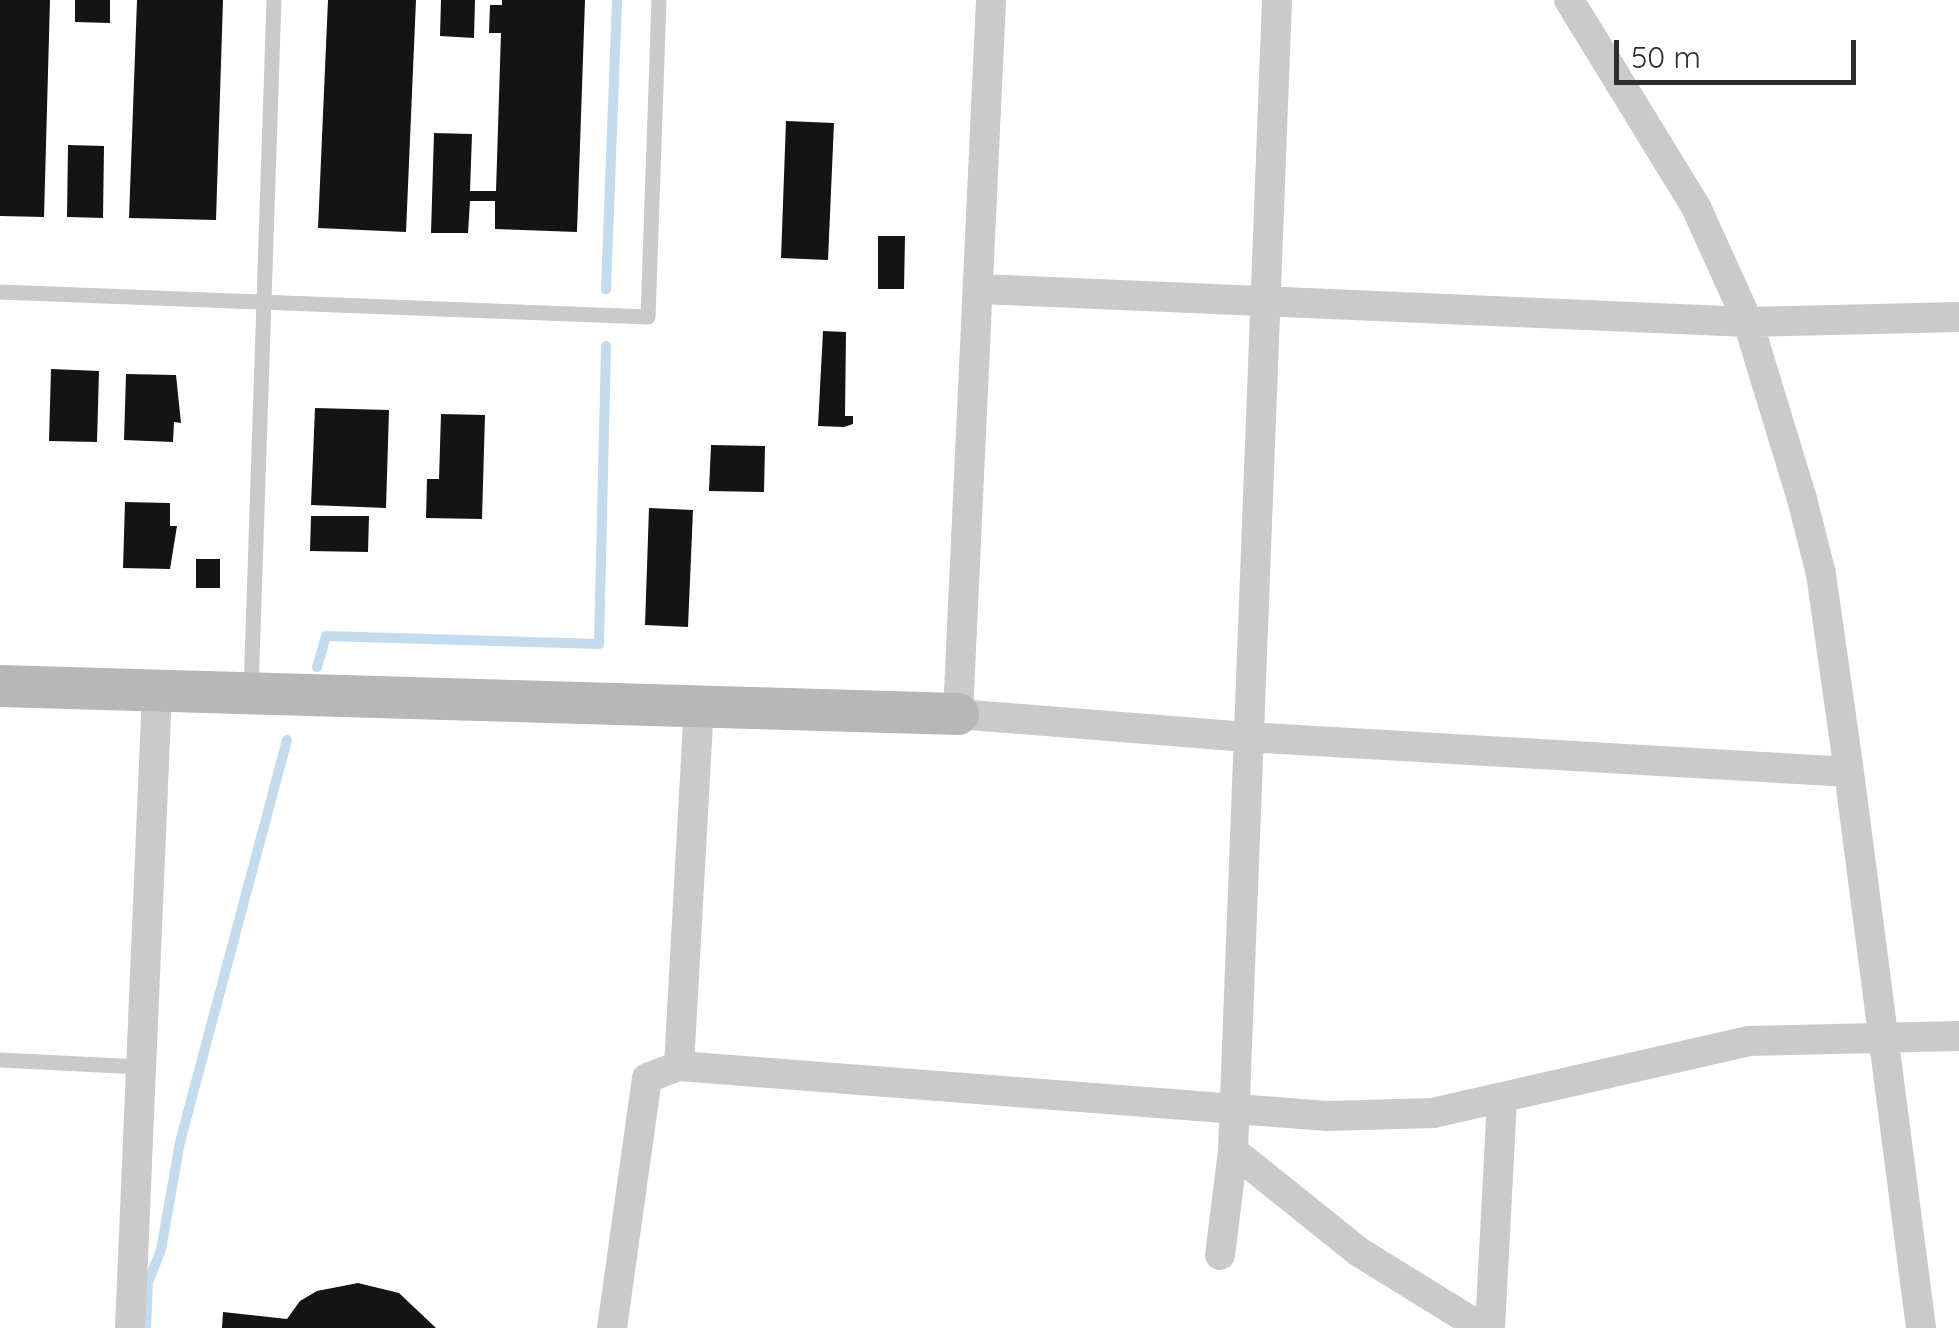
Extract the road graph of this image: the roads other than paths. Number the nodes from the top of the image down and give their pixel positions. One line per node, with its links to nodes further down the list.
1 (274, 0): 8 (lane)
2 (659, 0): 8 (lane)
3 (990, 0): 6 (street)
4 (1277, 0): 9 (street)
5 (1569, 0): 11 (street)
6 (980, 289): 9 (street); 16 (street)
7 (0, 292): 8 (lane)
8 (262, 300): 14 (lane)
9 (1265, 300): 11 (street); 17 (street)
10 (1959, 317): 11 (street)
11 (1748, 322): 18 (street)
12 (0, 686): 13 (street)
13 (157, 692): 14 (street); 23 (street)
14 (251, 694): 15 (street)
15 (699, 704): 16 (street); 22 (street)
16 (958, 714): 17 (street)
17 (1247, 737): 18 (street); 25 (street)
18 (1849, 772): 20 (street)
19 (1959, 1036): 20 (street)
20 (1883, 1038): 24 (street); 32 (street)
21 (0, 1060): 23 (lane)
22 (679, 1066): 25 (street); 29 (street)
23 (140, 1067): 28 (street)
24 (1502, 1100): 25 (street); 31 (street)
25 (1231, 1110): 26 (street)
26 (1233, 1151): 27 (street); 30 (street)
27 (1220, 1255)
28 (130, 1328)
29 (612, 1328)
30 (1482, 1328)
31 (1490, 1328)
32 (1921, 1328)

